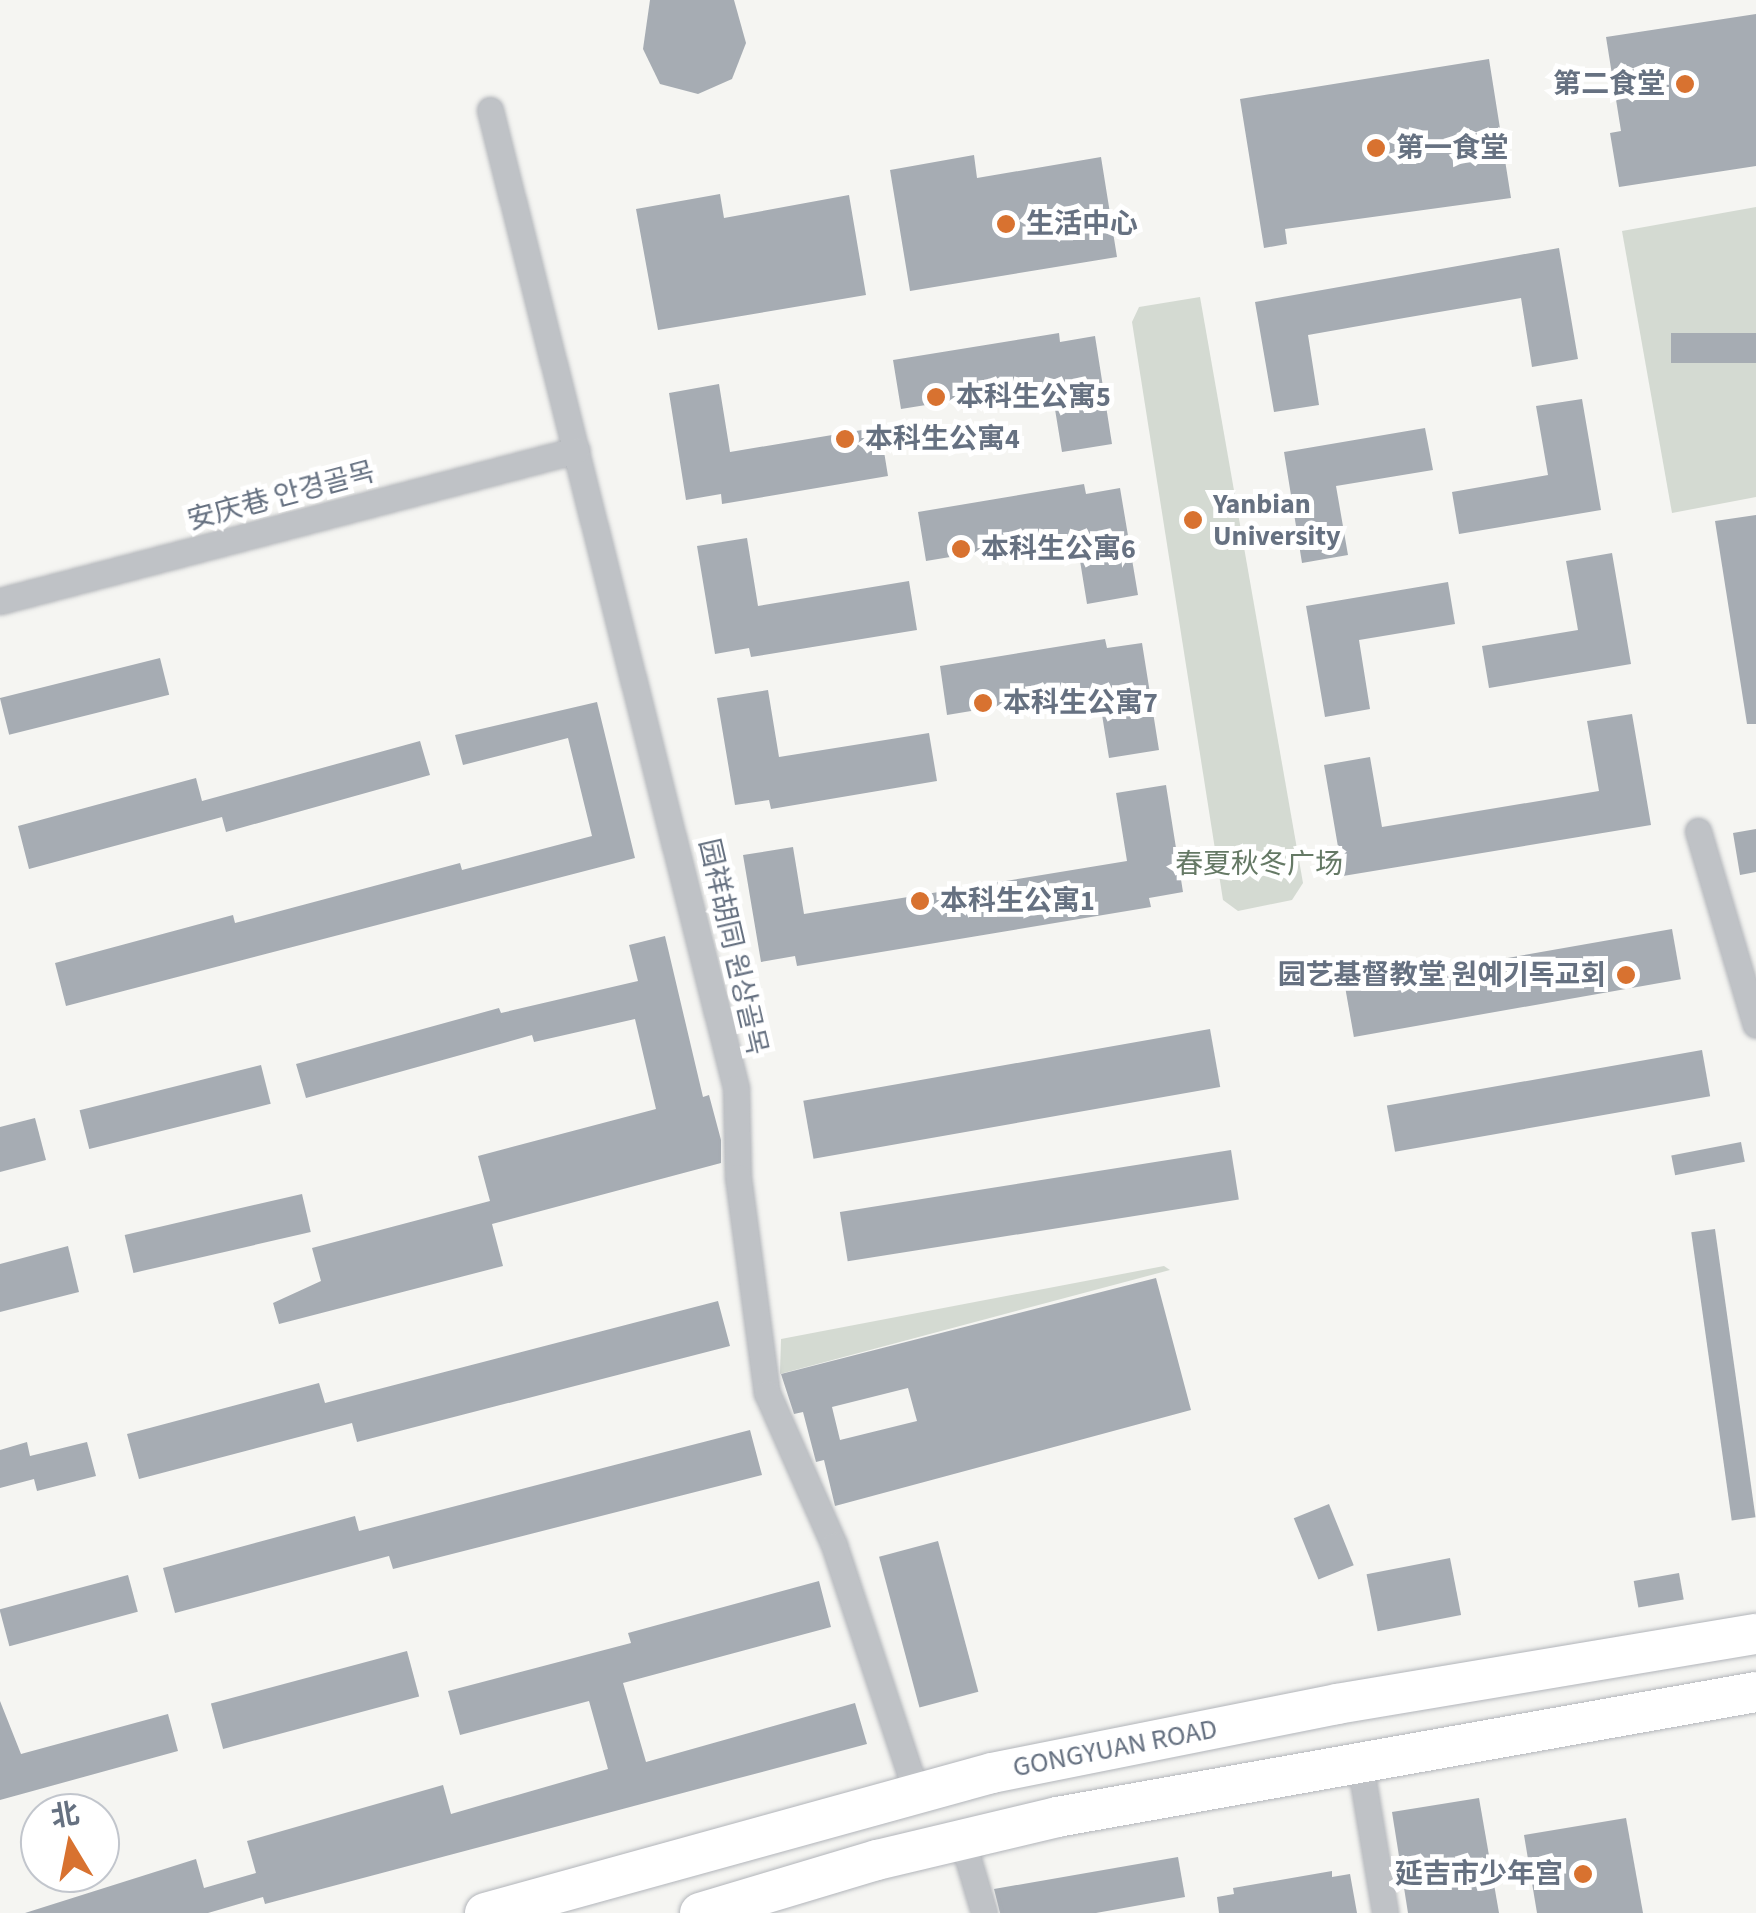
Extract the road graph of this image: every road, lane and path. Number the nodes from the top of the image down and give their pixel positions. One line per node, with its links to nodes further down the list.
1 (490, 110): 2 (street, 园祥胡同 원상골목)
2 (577, 450): 3 (street, 安庆巷 안경골목); 9 (street, 园祥胡同 원상골목)
3 (0, 601)
4 (1698, 831): 5 (street)
5 (1756, 1025)
6 (1756, 1634): 9 (main road, GONGYUAN ROAD)
7 (1756, 1692): 8 (main road, GONGYUAN ROAD)
8 (1360, 1762): 10 (main road, GONGYUAN ROAD); 14 (street)
9 (916, 1791): 11 (main road, GONGYUAN ROAD)
10 (962, 1840): 12 (main road, GONGYUAN ROAD); 13 (street)
11 (485, 1913)
12 (700, 1913)
13 (984, 1913)
14 (1385, 1913)

